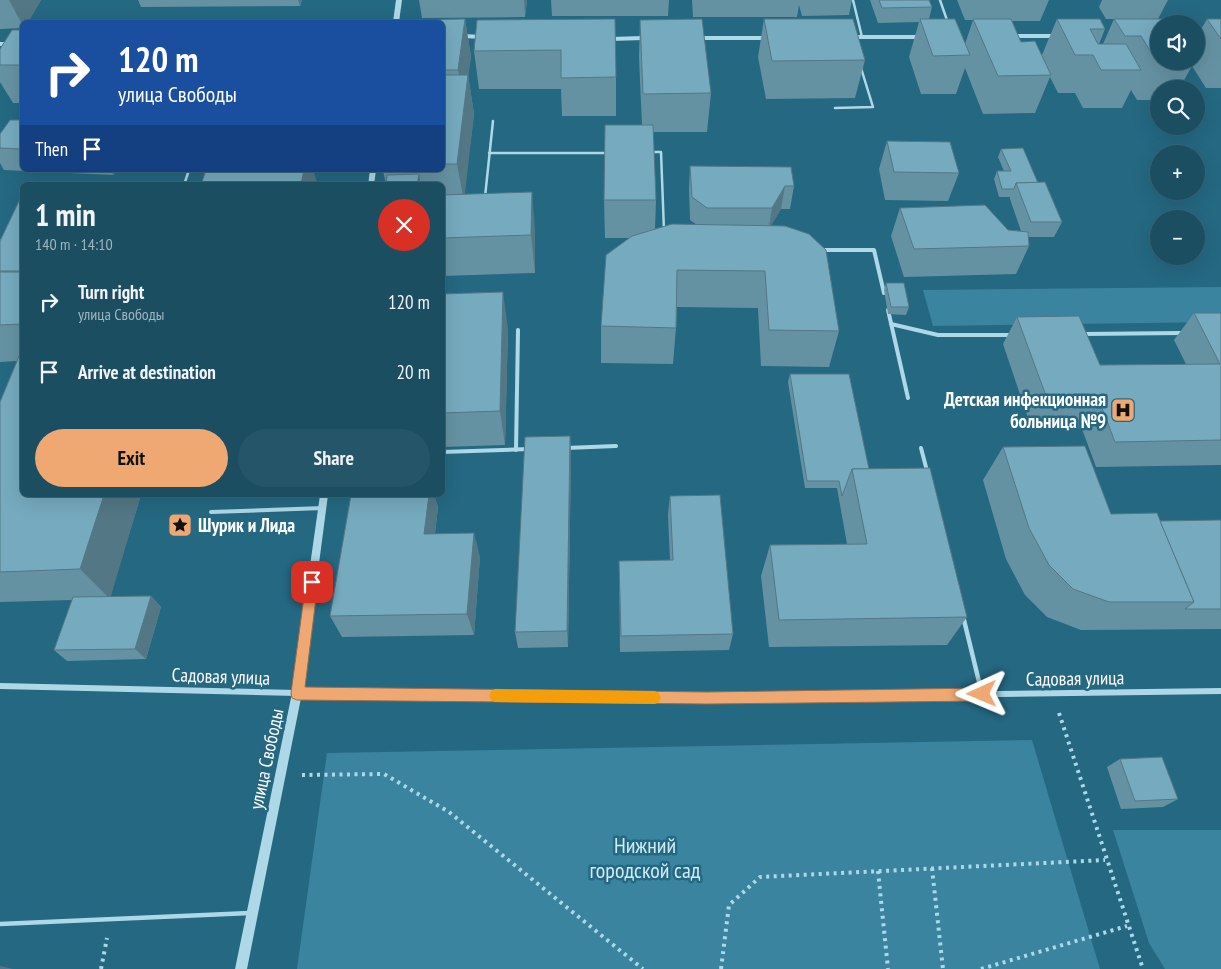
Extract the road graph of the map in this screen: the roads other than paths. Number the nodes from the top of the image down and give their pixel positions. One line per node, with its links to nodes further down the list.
1 (399, 0): 4 (street)
2 (853, 0): 11 (lane)
3 (940, 0): 5 (lane)
4 (396, 20)
5 (950, 28)
6 (462, 36): 9 (street)
7 (1005, 36): 8 (street)
8 (1062, 36)
9 (491, 37)
10 (852, 37): 11 (street); 19 (lane)
11 (862, 37): 12 (street)
12 (926, 37)
13 (646, 38): 16 (street)
14 (695, 38): 15 (street)
15 (774, 38)
16 (607, 39)
17 (0, 44): 18 (street)
18 (20, 44)
19 (854, 44)
20 (859, 62): 21 (lane)
21 (835, 108)
22 (493, 121): 24 (lane)
23 (642, 152): 27 (lane)
24 (489, 153): 25 (lane); 26 (lane)
25 (613, 153)
26 (484, 201)
27 (664, 240)
28 (814, 250): 29 (lane)
29 (885, 298)
30 (887, 306): 31 (lane)
31 (891, 324): 35 (lane); 36 (lane)
32 (518, 330): 41 (lane)
33 (1184, 333): 34 (lane)
34 (1072, 334)
35 (1015, 335)
36 (908, 398)
37 (616, 446): 38 (lane)
38 (561, 448)
39 (922, 448): 43 (lane)
40 (534, 449): 41 (lane)
41 (516, 450): 42 (lane)
42 (445, 452)
43 (930, 481)
44 (324, 497): 45 (street, улица Свободы)
45 (322, 508): 46 (lane); 50 (street, улица Свободы)
46 (211, 512)
47 (962, 611): 51 (lane)
48 (0, 686): 50 (street, Садовая улица)
49 (1221, 691): 51 (street, Садовая улица)
50 (297, 693): 51 (street, Садовая улица); 52 (street, улица Свободы)
51 (982, 694)
52 (252, 912): 53 (lane); 54 (street, улица Свободы)
53 (0, 924)
54 (241, 969)

